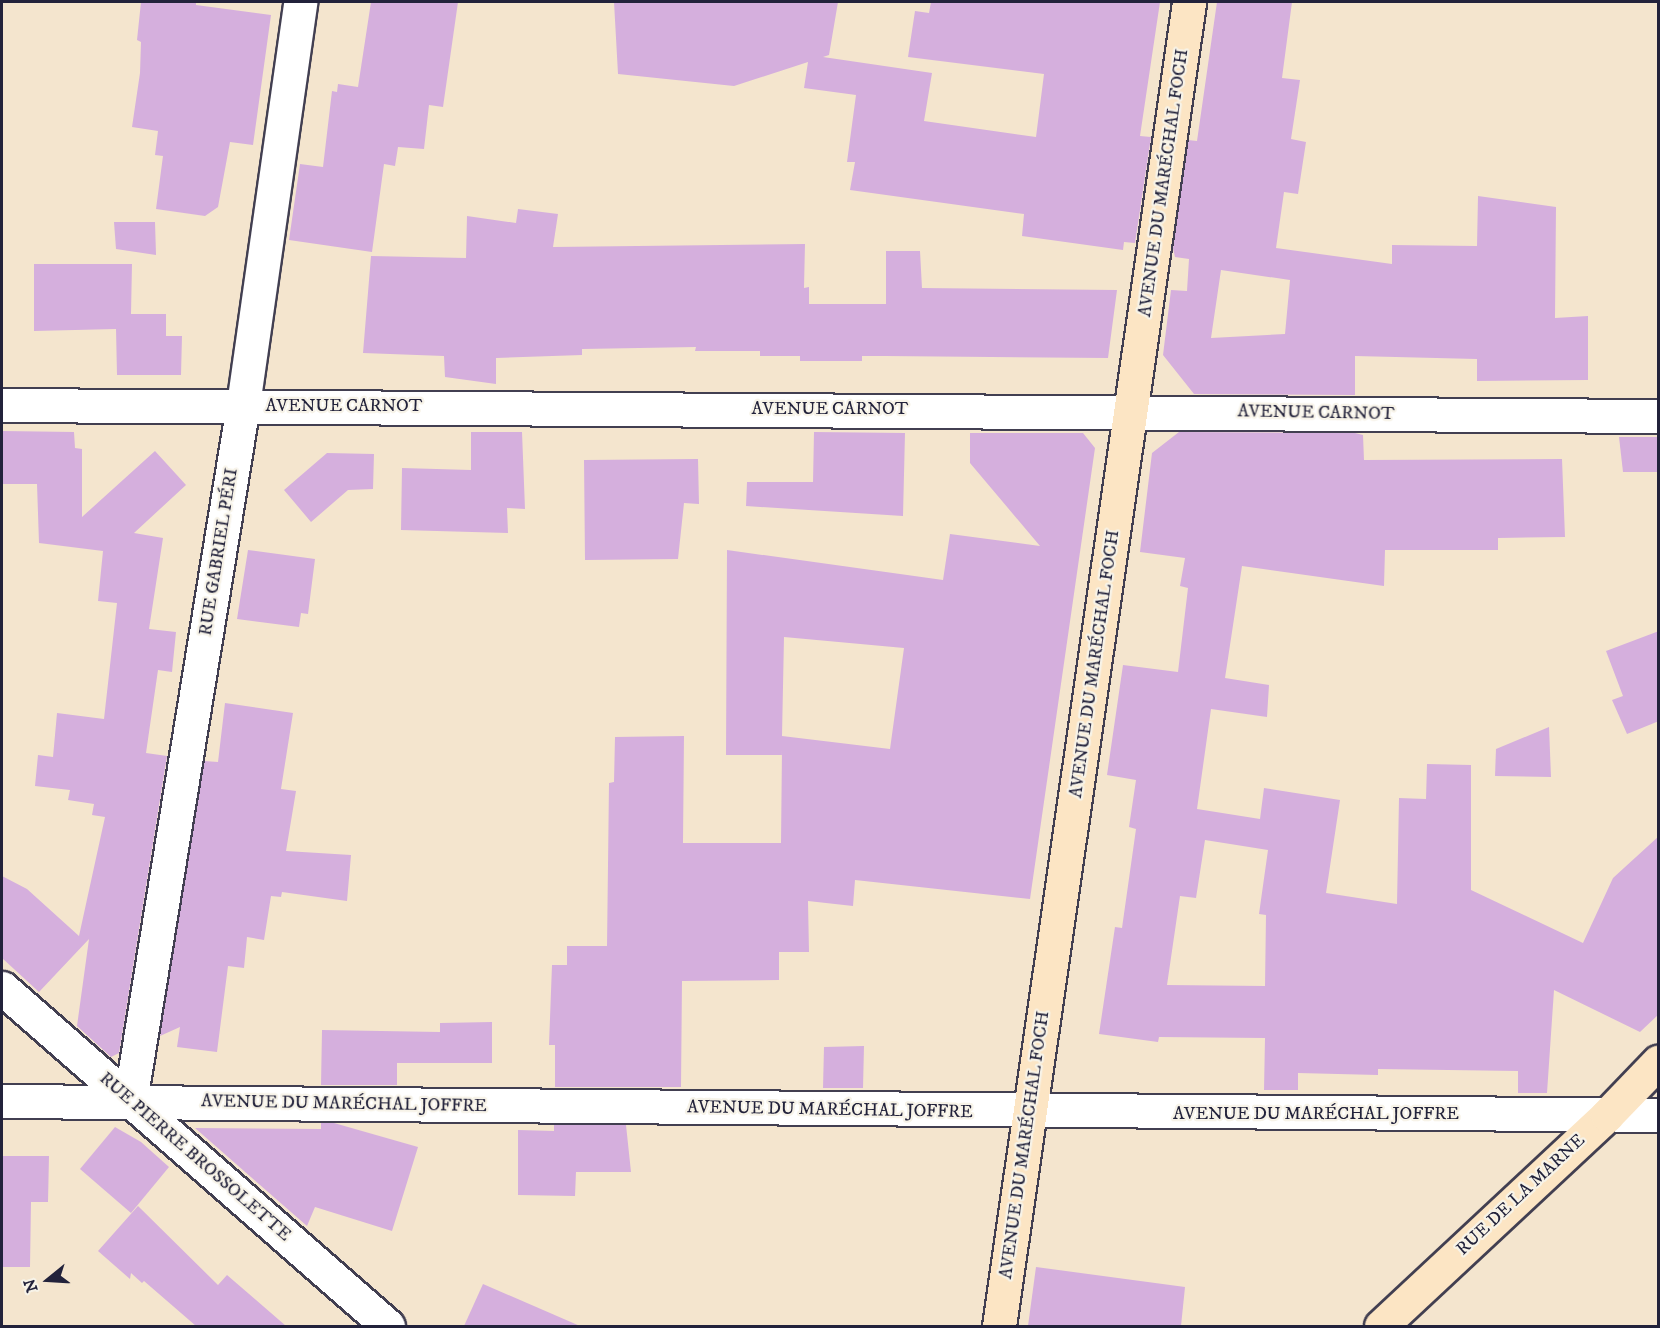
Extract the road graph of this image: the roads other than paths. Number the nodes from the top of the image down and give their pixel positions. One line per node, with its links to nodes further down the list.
1 (300, 2): 4 (street, RUE GABRIEL PÉRI)
2 (1189, 2): 5 (main road, AVENUE DU MARÉCHAL FOCH)
3 (2, 405): 4 (street, AVENUE CARNOT)
4 (243, 405): 5 (street, AVENUE CARNOT); 10 (street, RUE GABRIEL PÉRI)
5 (1131, 411): 6 (street, AVENUE CARNOT); 11 (main road, AVENUE DU MARÉCHAL FOCH)
6 (1659, 417)
7 (2, 988): 10 (street, RUE PIERRE BROSSOLETTE)
8 (1659, 1062): 12 (main road, RUE DE LA MARNE)
9 (2, 1101): 10 (street, AVENUE DU MARÉCHAL JOFFRE)
10 (130, 1101): 11 (street, AVENUE DU MARÉCHAL JOFFRE); 14 (street, RUE PIERRE BROSSOLETTE)
11 (1029, 1112): 12 (street, AVENUE DU MARÉCHAL JOFFRE); 15 (main road, AVENUE DU MARÉCHAL FOCH)
12 (1607, 1115): 13 (street, AVENUE DU MARÉCHAL JOFFRE); 16 (main road, RUE DE LA MARNE)
13 (1659, 1115)
14 (388, 1326)
15 (999, 1326)
16 (1381, 1326)

